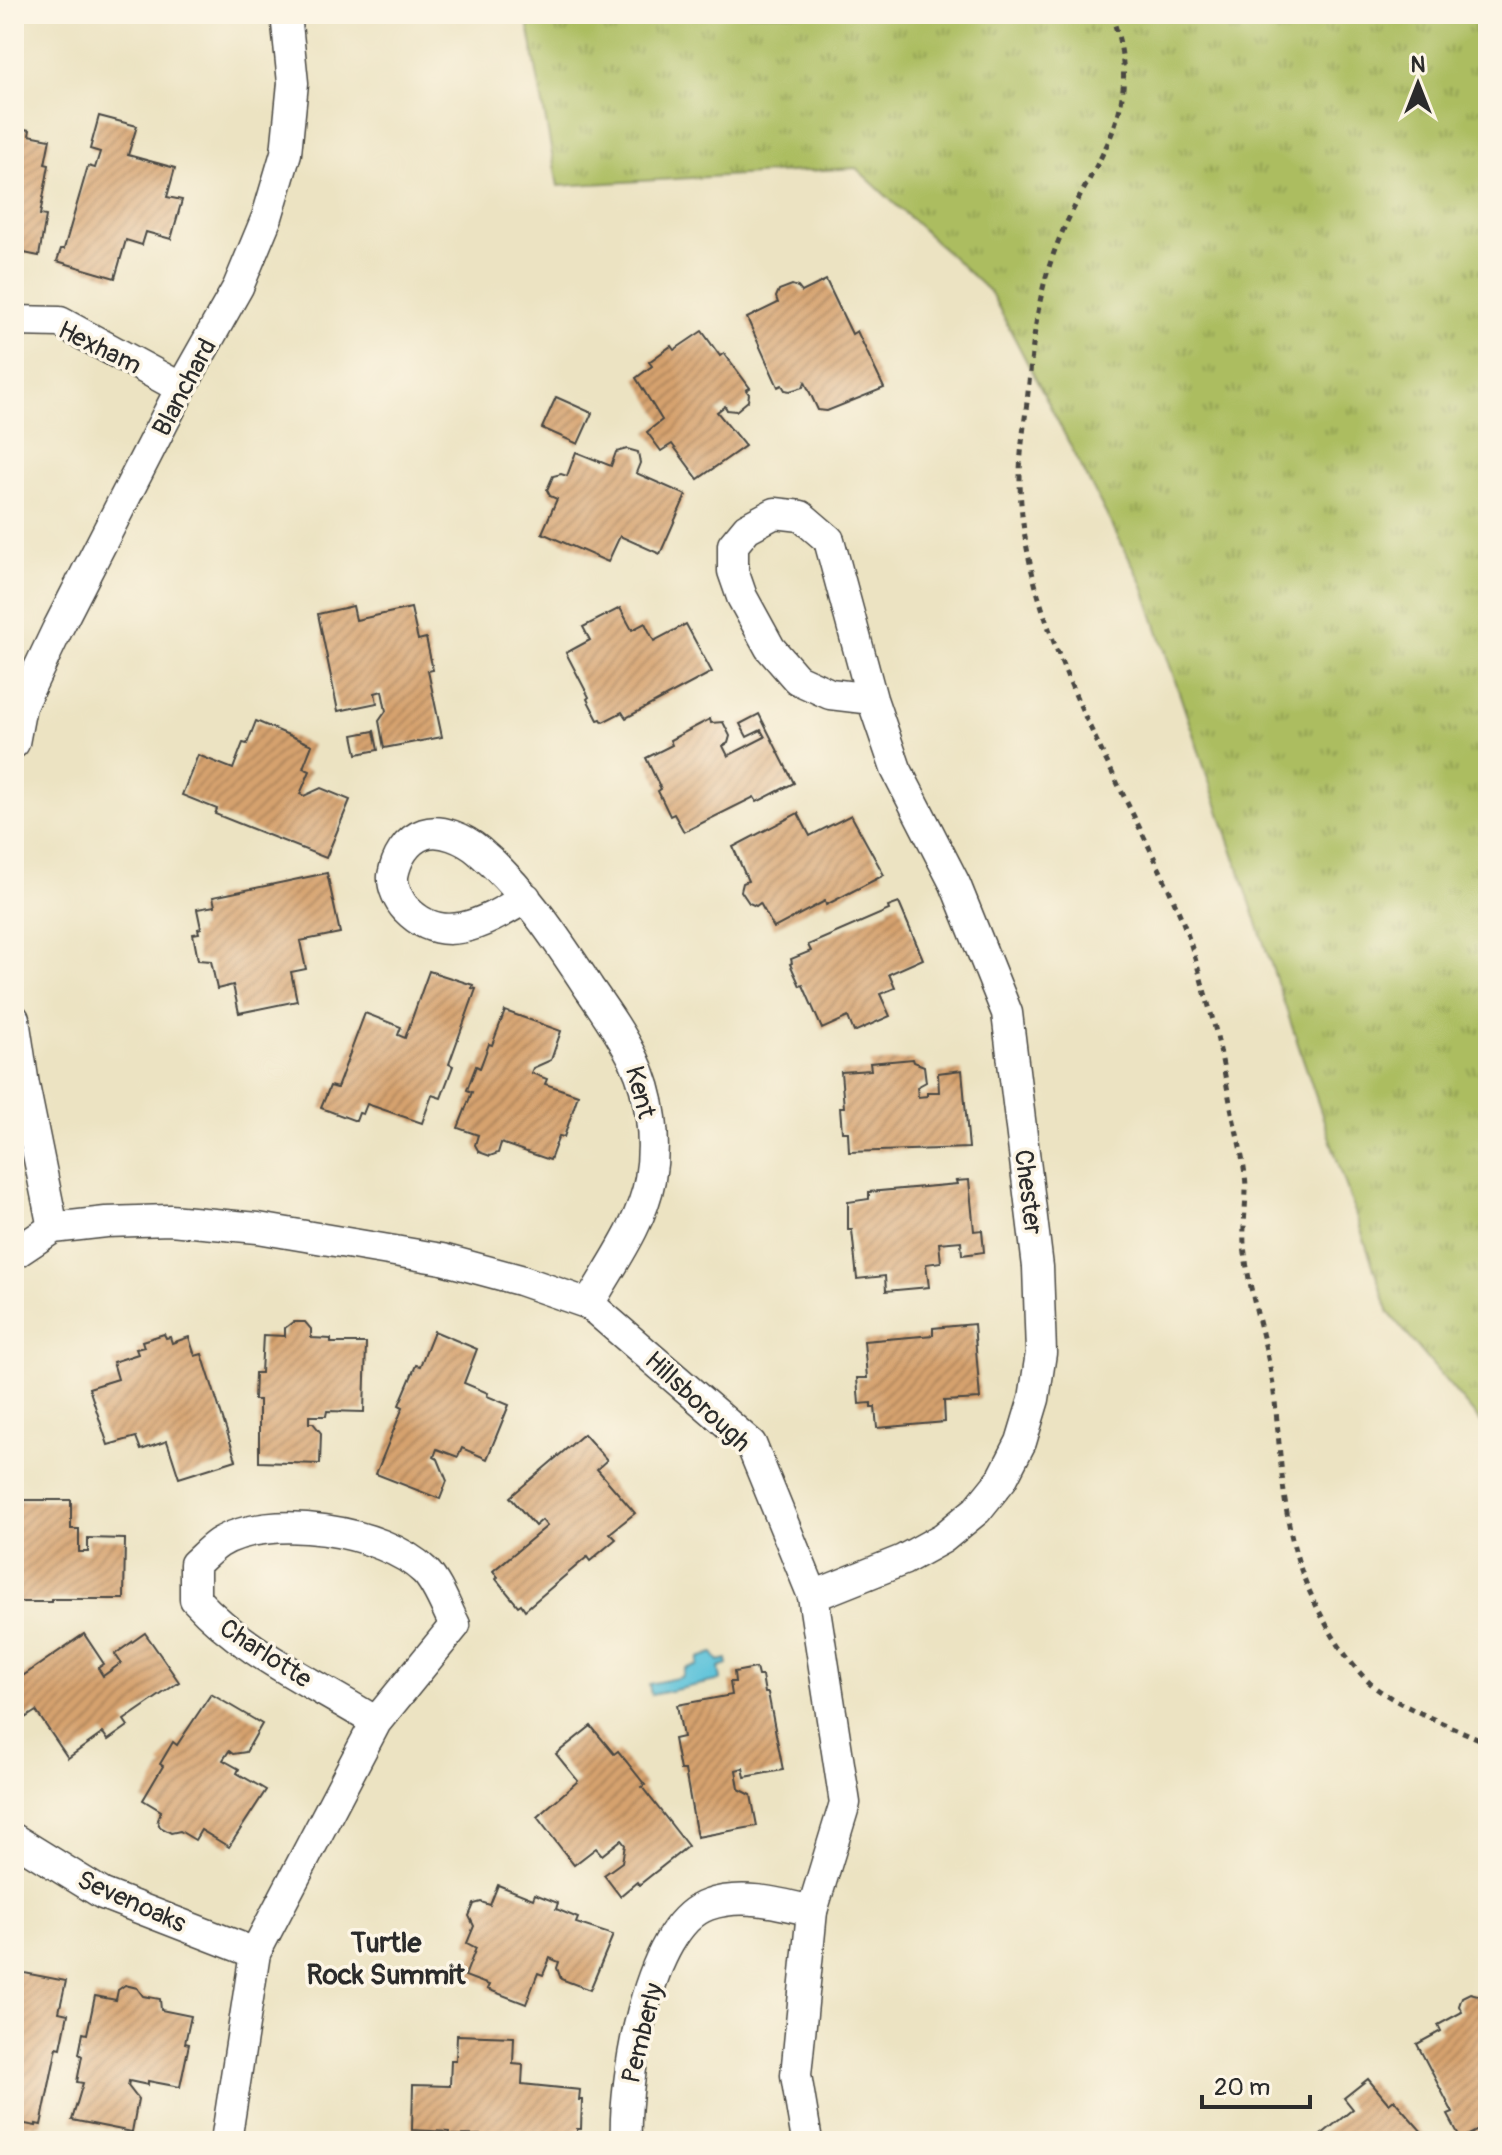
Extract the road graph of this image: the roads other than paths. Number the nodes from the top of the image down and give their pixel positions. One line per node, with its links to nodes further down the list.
1 (286, 14): 3 (street, Blanchard)
2 (14, 321): 3 (street, Hexham)
3 (181, 388): 5 (street, Blanchard)
4 (872, 699): 4 (street, Chester); 12 (street, Chester)
5 (18, 706): 6 (street, Blanchard)
6 (14, 743)
7 (526, 898): 11 (street, Kent)
8 (14, 1019): 9 (street)
9 (53, 1228): 10 (street, Hillsborough); 11 (street, Hillsborough)
10 (14, 1254)
11 (589, 1304): 12 (street, Hillsborough)
12 (813, 1596): 15 (street, Hillsborough)
13 (376, 1722): 13 (street, Charlotte); 16 (street, Charlotte)
14 (14, 1839): 16 (street, Sevenoaks)
15 (812, 1911): 18 (street, Pemberly); 19 (street, Hillsborough)
16 (255, 1953): 17 (street, Charlotte)
17 (226, 2141)
18 (626, 2141)
19 (807, 2141)

